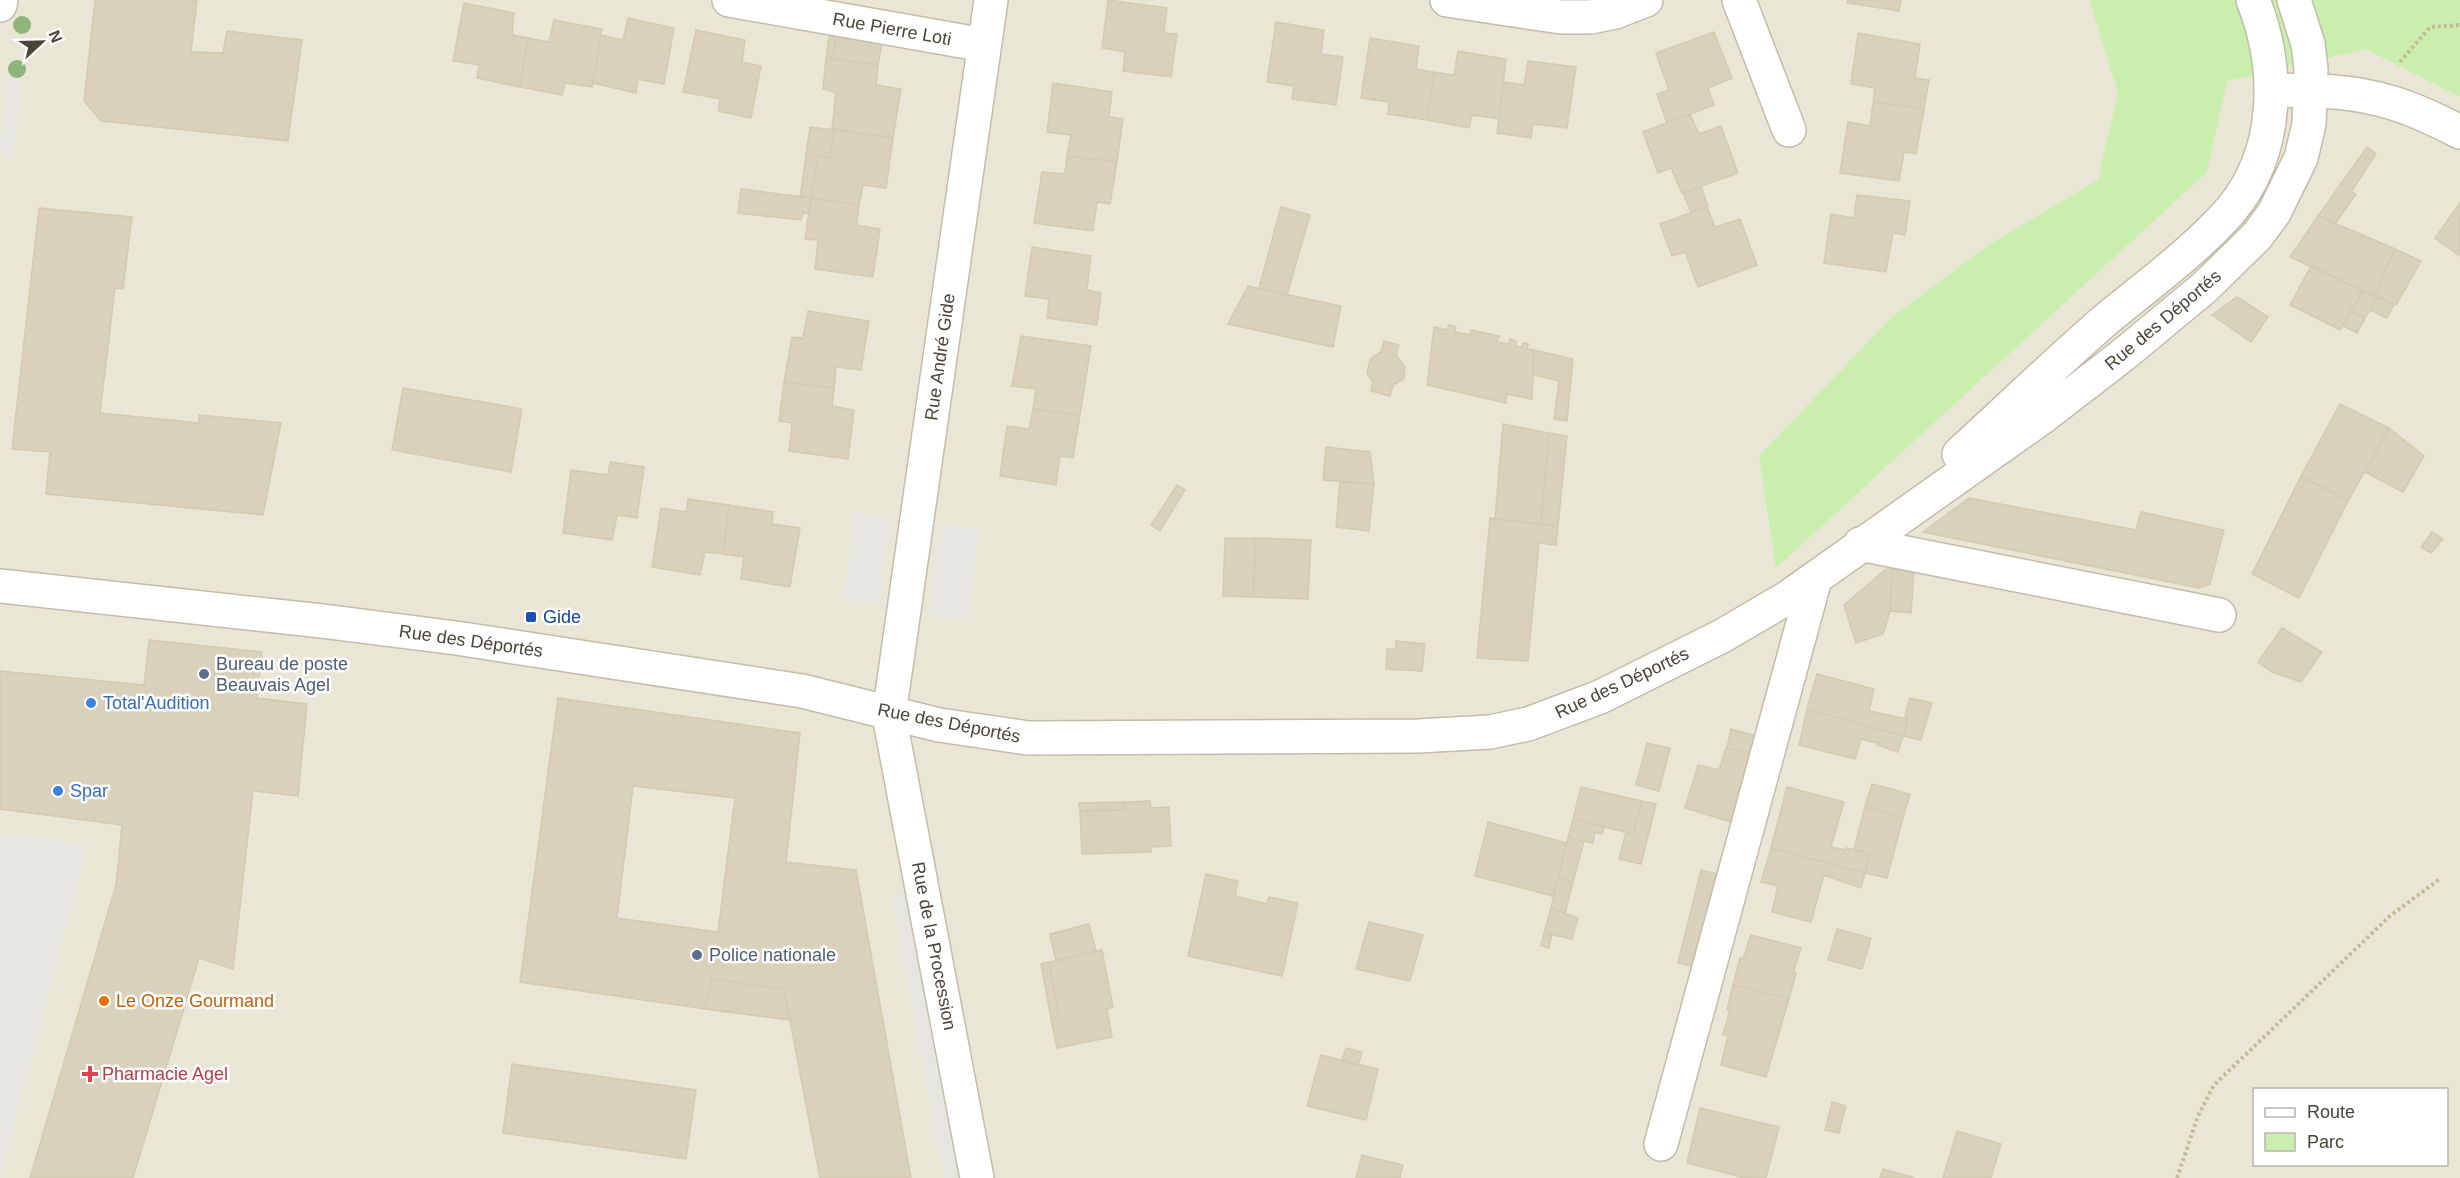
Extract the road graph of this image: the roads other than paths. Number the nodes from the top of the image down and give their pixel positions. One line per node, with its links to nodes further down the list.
1 (1, 0): 9 (street)
2 (729, 0): 10 (street, Rue Pierre Loti)
3 (991, 0): 10 (street, Rue André Gide)
4 (1447, 0): 5 (street)
5 (1646, 0)
6 (1739, 0): 13 (street)
7 (2253, 0): 11 (street, Rue des Déportés)
8 (2294, 0): 12 (street, Rue des Déportés)
9 (0, 5)
10 (984, 45): 19 (street, Rue André Gide)
11 (2272, 90): 12 (street); 15 (street, Rue des Déportés)
12 (2312, 91): 14 (street); 15 (street, Rue des Déportés)
13 (1789, 130)
14 (2460, 132)
15 (1860, 544): 16 (street, Rue des Déportés); 18 (street)
16 (1815, 579): 19 (street, Rue des Déportés); 20 (street)
17 (0, 586): 19 (street, Rue des Déportés)
18 (2219, 615)
19 (889, 715): 21 (street, Rue de la Procession)
20 (1661, 1144)
21 (977, 1178)

